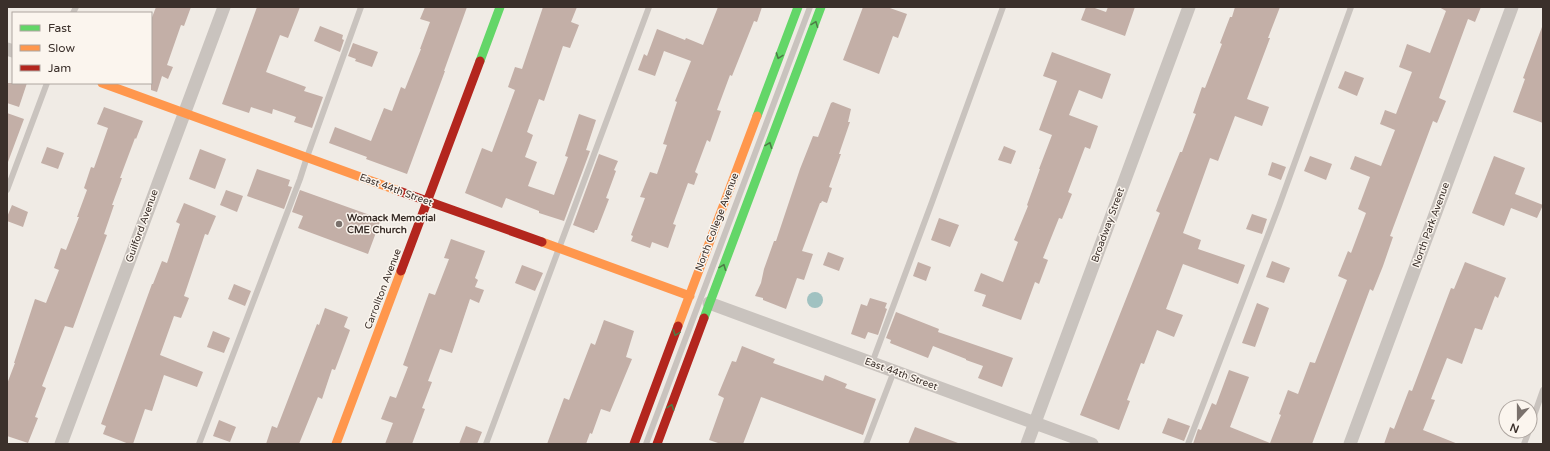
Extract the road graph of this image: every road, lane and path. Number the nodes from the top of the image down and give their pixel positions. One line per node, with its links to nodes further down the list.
1 (224, 7): 14 (street, Guilford Avenue)
2 (361, 7): 15 (lane)
3 (500, 7): 17 (street, Carrollton Avenue)
4 (649, 7): 18 (lane)
5 (798, 7): 19 (street, North College Avenue, one-way to 19)
6 (810, 7): 31 (lane, North College Avenue)
7 (821, 7): 20 (street, one-way to 7)
8 (1003, 7): 21 (lane)
9 (1189, 7): 25 (street, Broadway Street)
10 (1351, 7): 36 (lane)
11 (1512, 7): 37 (street, North Park Avenue)
12 (47, 84): 16 (lane)
13 (105, 84): 14 (street, East 44th Street)
14 (184, 113): 15 (street, East 44th Street); 26 (street, Guilford Avenue)
15 (307, 157): 17 (street, East 44th Street); 27 (lane)
16 (7, 190)
17 (427, 201): 18 (street, East 44th Street); 28 (street, Carrollton Avenue)
18 (560, 249): 19 (street, East 44th Street); 29 (lane)
19 (690, 296): 30 (street, North College Avenue, one-way to 30)
20 (709, 303): 21 (street, East 44th Street); 32 (street, one-way to 20)
21 (872, 363): 22 (street, East 44th Street)
22 (894, 371): 25 (street, East 44th Street); 33 (lane)
23 (1543, 390): 24 (lane)
24 (1538, 404)
25 (1035, 423): 34 (street, Broadway Street); 35 (street, East 44th Street)
26 (61, 444)
27 (199, 444)
28 (336, 444)
29 (486, 444)
30 (634, 444)
31 (646, 444)
32 (657, 444)
33 (866, 444)
34 (1027, 444)
35 (1092, 444)
36 (1188, 444)
37 (1350, 444)

